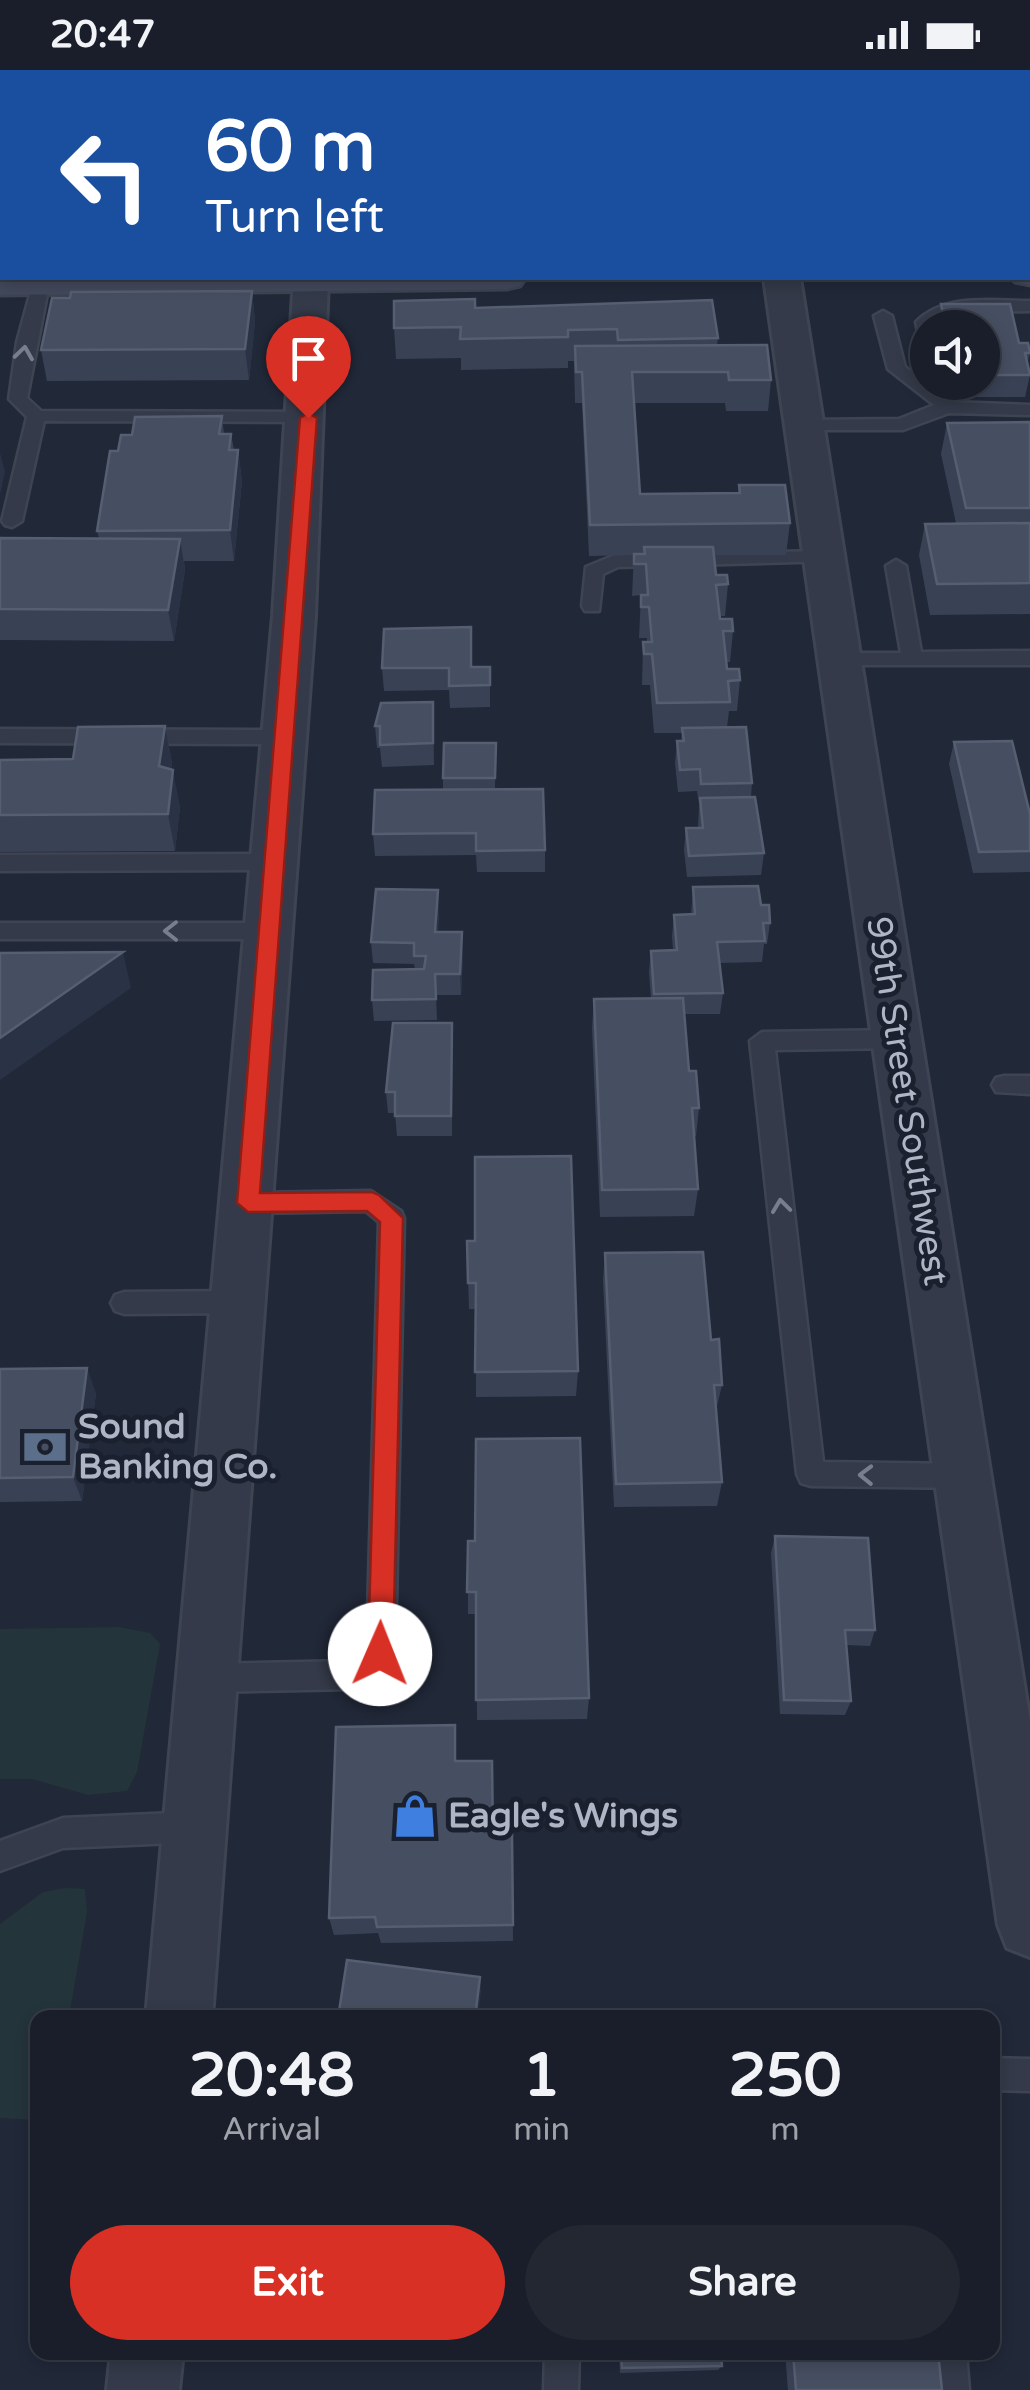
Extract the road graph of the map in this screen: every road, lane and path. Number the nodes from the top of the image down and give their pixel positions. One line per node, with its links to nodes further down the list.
1 (310, 280): 4 (street); 12 (street)
2 (782, 280): 13 (street, 99th Street Southwest)
3 (0, 284): 4 (street)
4 (40, 284): 11 (lane, one-way to 4)
5 (1030, 306): 6 (lane)
6 (942, 310)
7 (882, 316): 9 (lane)
8 (942, 400): 9 (lane)
9 (943, 406): 10 (lane); 13 (lane)
10 (1030, 410)
11 (36, 416): 12 (lane); 14 (lane)
12 (308, 418): 22 (street)
13 (807, 426): 15 (street, 99th Street Southwest)
14 (12, 521)
15 (826, 558): 17 (lane); 19 (street, 99th Street Southwest)
16 (896, 566): 20 (lane)
17 (592, 606)
18 (1030, 658): 20 (lane)
19 (842, 660): 20 (lane); 27 (street, 99th Street Southwest)
20 (912, 660)
21 (0, 736): 22 (lane)
22 (284, 737): 23 (street)
23 (274, 862): 24 (lane); 26 (street)
24 (0, 864)
25 (0, 931): 26 (lane, one-way to 25)
26 (269, 932): 30 (street)
27 (898, 1038): 33 (street, 99th Street Southwest); 33 (lane, one-way to 27)
28 (1004, 1085): 29 (lane)
29 (1030, 1085)
30 (248, 1203): 31 (street); 34 (lane)
31 (241, 1302): 32 (lane); 34 (street)
32 (124, 1304)
33 (964, 1476): 35 (street, 99th Street Southwest)
34 (210, 1678): 37 (street)
35 (1013, 1688): 36 (street, 99th Street Southwest)
36 (1016, 1748): 39 (street, 99th Street Southwest)
37 (197, 1826): 38 (lane); 40 (street)
38 (0, 1856)
39 (1030, 1925)
40 (179, 2010)
41 (1000, 2074): 42 (lane)
42 (1030, 2075)
43 (146, 2360): 46 (street)
44 (562, 2360): 47 (lane)
45 (950, 2360): 48 (lane)
46 (143, 2390)
47 (561, 2390)
48 (952, 2390)

